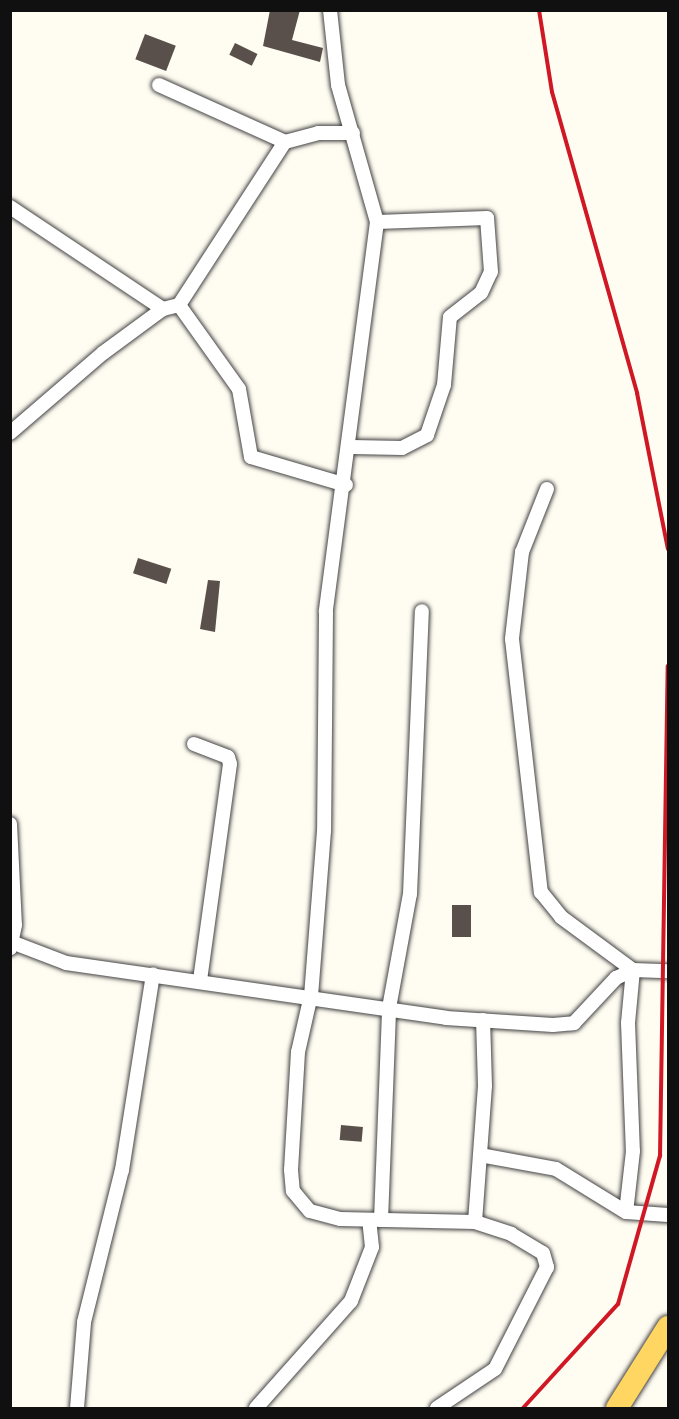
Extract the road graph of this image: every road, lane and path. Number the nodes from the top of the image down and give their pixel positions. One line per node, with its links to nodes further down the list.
1 (330, 10): 3 (street)
2 (159, 85): 4 (street)
3 (353, 133): 4 (street); 6 (street)
4 (285, 142): 7 (street)
5 (10, 207): 8 (street)
6 (377, 222): 10 (street); 10 (street)
7 (179, 305): 8 (street); 11 (street)
8 (164, 309): 9 (street)
9 (10, 434)
10 (352, 447): 11 (street)
11 (346, 486): 21 (street)
12 (547, 489): 17 (street)
13 (422, 611): 22 (street)
14 (194, 744): 20 (street)
15 (10, 824): 16 (street)
16 (12, 946): 19 (street)
17 (633, 970): 18 (street); 23 (street); 25 (street)
18 (669, 971)
19 (153, 974): 20 (street); 30 (street)
20 (200, 980): 21 (street)
21 (311, 995): 22 (street); 27 (street)
22 (389, 1008): 23 (street); 27 (street)
23 (483, 1020): 24 (street)
24 (480, 1155): 25 (street); 28 (street)
25 (626, 1212): 26 (street)
26 (669, 1215)
27 (375, 1220): 28 (street); 31 (street)
28 (475, 1222): 32 (street)
29 (669, 1327): 33 (main road)
30 (77, 1408)
31 (256, 1408)
32 (436, 1408)
33 (617, 1408)

